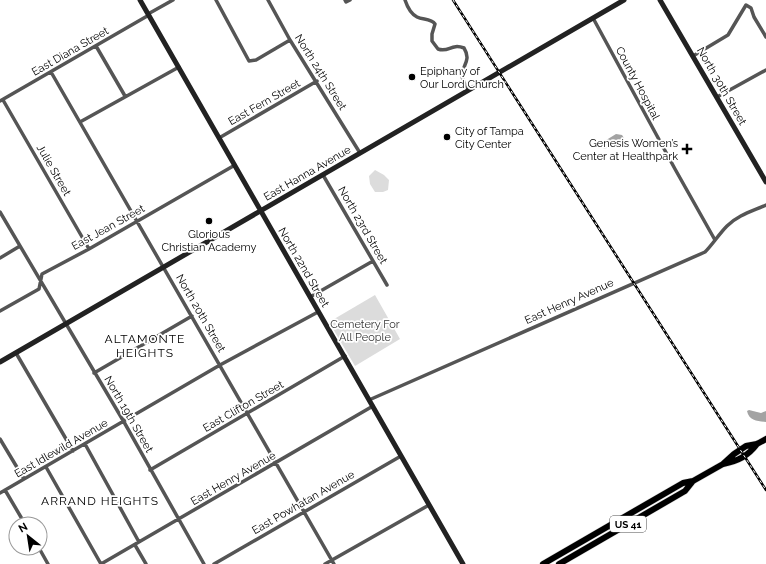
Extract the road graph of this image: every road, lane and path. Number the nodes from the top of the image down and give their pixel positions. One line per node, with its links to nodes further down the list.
1 (140, 0): 10 (street, North 22nd Street)
2 (173, 0): 10 (street, East Diana Street)
3 (216, 0): 13 (street)
4 (268, 0): 13 (street, North 24th Street)
5 (346, 0): 6 (street)
6 (350, 0)
7 (405, 0): 20 (street)
8 (624, 0): 11 (street, East Hanna Avenue)
9 (660, 0): 15 (street, North 30th Street)
10 (149, 15): 14 (street, East Diana Street); 16 (street, North 22nd Street)
11 (593, 18): 20 (street, East Hanna Avenue); 34 (street, County Hospital)
12 (766, 37): 15 (street)
13 (290, 40): 19 (street, North 24th Street)
14 (96, 46): 18 (street, East Diana Street); 21 (street)
15 (694, 56): 22 (street, North 30th Street)
16 (178, 67): 21 (street); 25 (street, North 22nd Street)
17 (766, 70): 22 (street)
18 (51, 72): 23 (street, East Diana Street); 24 (street, North 20th Street)
19 (317, 81): 25 (street, East Fern Street); 26 (street, North 24th Street)
20 (469, 90): 26 (street, East Hanna Avenue)
21 (125, 96): 24 (street)
22 (717, 97): 29 (street, North 30th Street)
23 (2, 101): 36 (street, Julie Street)
24 (80, 122): 33 (street, North 20th Street)
25 (219, 138): 27 (street, North 22nd Street)
26 (360, 153): 28 (street, East Hanna Avenue)
27 (235, 165): 31 (street, North 22nd Street); 33 (street, East Jean Street)
28 (323, 175): 31 (street, East Hanna Avenue); 38 (street, North 23rd Street)
29 (765, 179)
30 (766, 205): 34 (street, East Henry Avenue)
31 (261, 211): 39 (street, East Hanna Avenue); 42 (street, North 22nd Street)
32 (0, 212): 35 (street, North 19th Street)
33 (136, 222): 36 (street, East Jean Street); 39 (street, North 20th Street)
34 (715, 240): 52 (street, East Henry Avenue)
35 (20, 246): 37 (street); 40 (street, North 19th Street)
36 (89, 249): 40 (street, East Jean Street)
37 (0, 258)
38 (373, 261): 41 (street, North 23rd Street); 42 (street)
39 (164, 268): 45 (street, North 20th Street); 46 (street, East Hanna Avenue)
40 (40, 281): 43 (street, East Jean Street); 46 (street, North 19th Street)
41 (387, 285)
42 (310, 297): 44 (street, North 22nd Street)
43 (0, 311)
44 (318, 312): 48 (street, North 22nd Street); 50 (street, East Idlewild Avenue)
45 (192, 316): 50 (street, North 20th Street); 51 (street)
46 (65, 325): 47 (street, East Hanna Avenue); 51 (street, North 19th Street)
47 (16, 353): 49 (street, East Hanna Avenue); 59 (street)
48 (344, 356): 52 (street, North 22nd Street); 54 (street, East Clifton Street)
49 (0, 362)
50 (220, 365): 54 (street, North 20th Street); 55 (street, East Idlewild Avenue)
51 (94, 373): 55 (street, North 19th Street)
52 (369, 400): 53 (street, North 22nd Street)
53 (373, 406): 60 (street, North 22nd Street); 61 (street, East Henry Avenue)
54 (248, 414): 61 (street, North 20th Street); 63 (street, East Clifton Street)
55 (124, 422): 58 (street, East Idlewild Avenue); 63 (street, North 19th Street)
56 (0, 439): 64 (street)
57 (766, 439): 65 (main road, US 41)
58 (85, 444): 59 (street, East Idlewild Avenue); 72 (street)
59 (74, 451): 62 (street, East Idlewild Avenue)
60 (402, 456): 68 (street, North 22nd Street); 69 (street, East Powhatan Avenue)
61 (276, 463): 69 (street, North 20th Street); 71 (street, East Henry Avenue)
62 (46, 467): 64 (street, East Idlewild Avenue); 74 (street)
63 (150, 470): 71 (street, North 19th Street)
64 (24, 479): 66 (street, East Idlewild Avenue)
65 (693, 481): 80 (main road, US 41); 81 (main road, US 41)
66 (5, 490): 67 (street, East Idlewild Avenue); 70 (street)
67 (0, 493)
68 (429, 505): 73 (street); 79 (street, North 22nd Street)
69 (304, 512): 73 (street, North 20th Street); 77 (street, East Powhatan Avenue)
70 (20, 516)
71 (178, 520): 72 (street, East Henry Avenue); 76 (street, North 19th Street)
72 (137, 543): 74 (street, East Henry Avenue); 75 (street)
73 (332, 562): 78 (street)
74 (101, 564)
75 (146, 564)
76 (204, 564)
77 (214, 564)
78 (326, 564)
79 (463, 564)
80 (543, 564)
81 (559, 564)

